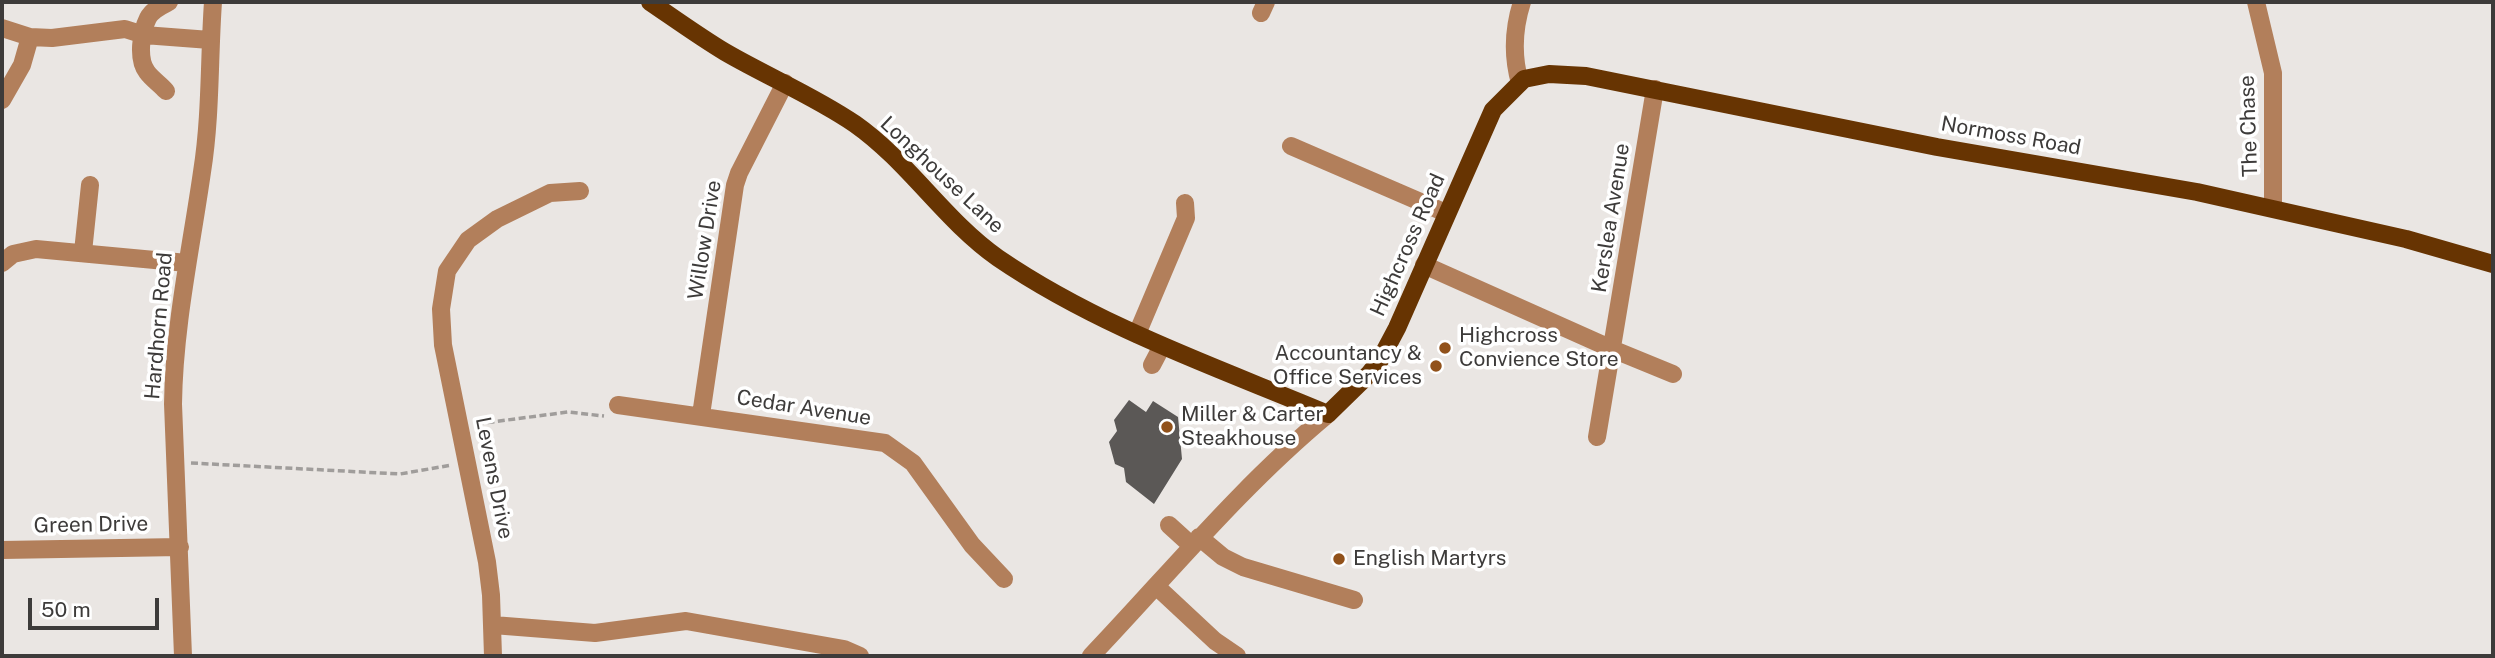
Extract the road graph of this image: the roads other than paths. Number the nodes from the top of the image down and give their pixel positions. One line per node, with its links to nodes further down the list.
1 (169, 2): 7 (street)
2 (213, 2): 9 (street, Hardhorn Road)
3 (650, 2): 10 (main road, Longhouse Lane)
4 (1522, 2): 11 (street)
5 (2256, 2): 19 (street, The Chase)
6 (2, 28): 8 (street)
7 (144, 35): 8 (street); 9 (street); 13 (street)
8 (30, 37): 14 (street)
9 (211, 40): 23 (street, Hardhorn Road)
10 (785, 83): 26 (main road, Longhouse Lane); 33 (street, Willow Drive)
11 (1520, 83): 12 (main road, Normoss Road); 20 (main road, Highcross Road)
12 (1655, 89): 19 (main road, Normoss Road); 28 (street, Kerslea Avenue)
13 (166, 91)
14 (2, 100)
15 (1291, 146): 20 (street)
16 (90, 185): 21 (street)
17 (580, 191): 42 (street, Levens Drive)
18 (1185, 203): 26 (street)
19 (2273, 208): 24 (main road, Normoss Road)
20 (1446, 213): 25 (main road, Highcross Road)
21 (83, 252): 22 (street); 23 (street)
22 (2, 263)
23 (187, 263): 37 (street, Hardhorn Road)
24 (2493, 264)
25 (1424, 265): 28 (street); 32 (main road, Highcross Road)
26 (1138, 334): 27 (main road, Longhouse Lane)
27 (1162, 346): 29 (street); 32 (main road, Longhouse Lane)
28 (1612, 349): 30 (street); 34 (street, Kerslea Avenue)
29 (1152, 365)
30 (1673, 374)
31 (618, 405): 33 (street, Cedar Avenue)
32 (1328, 414): 36 (street, Highcross Road)
33 (701, 415): 39 (street, Cedar Avenue)
34 (1597, 437)
35 (1169, 526): 36 (street)
36 (1195, 541): 40 (street, Highcross Road); 41 (street)
37 (180, 547): 38 (street, Green Drive); 43 (street, Hardhorn Road)
38 (2, 550)
39 (1004, 579)
40 (1156, 586): 46 (street, Highcross Road); 47 (street)
41 (1354, 600)
42 (493, 625): 44 (street, Levens Drive); 45 (street)
43 (183, 656)
44 (493, 656)
45 (860, 656)
46 (1091, 656)
47 (1237, 656)

